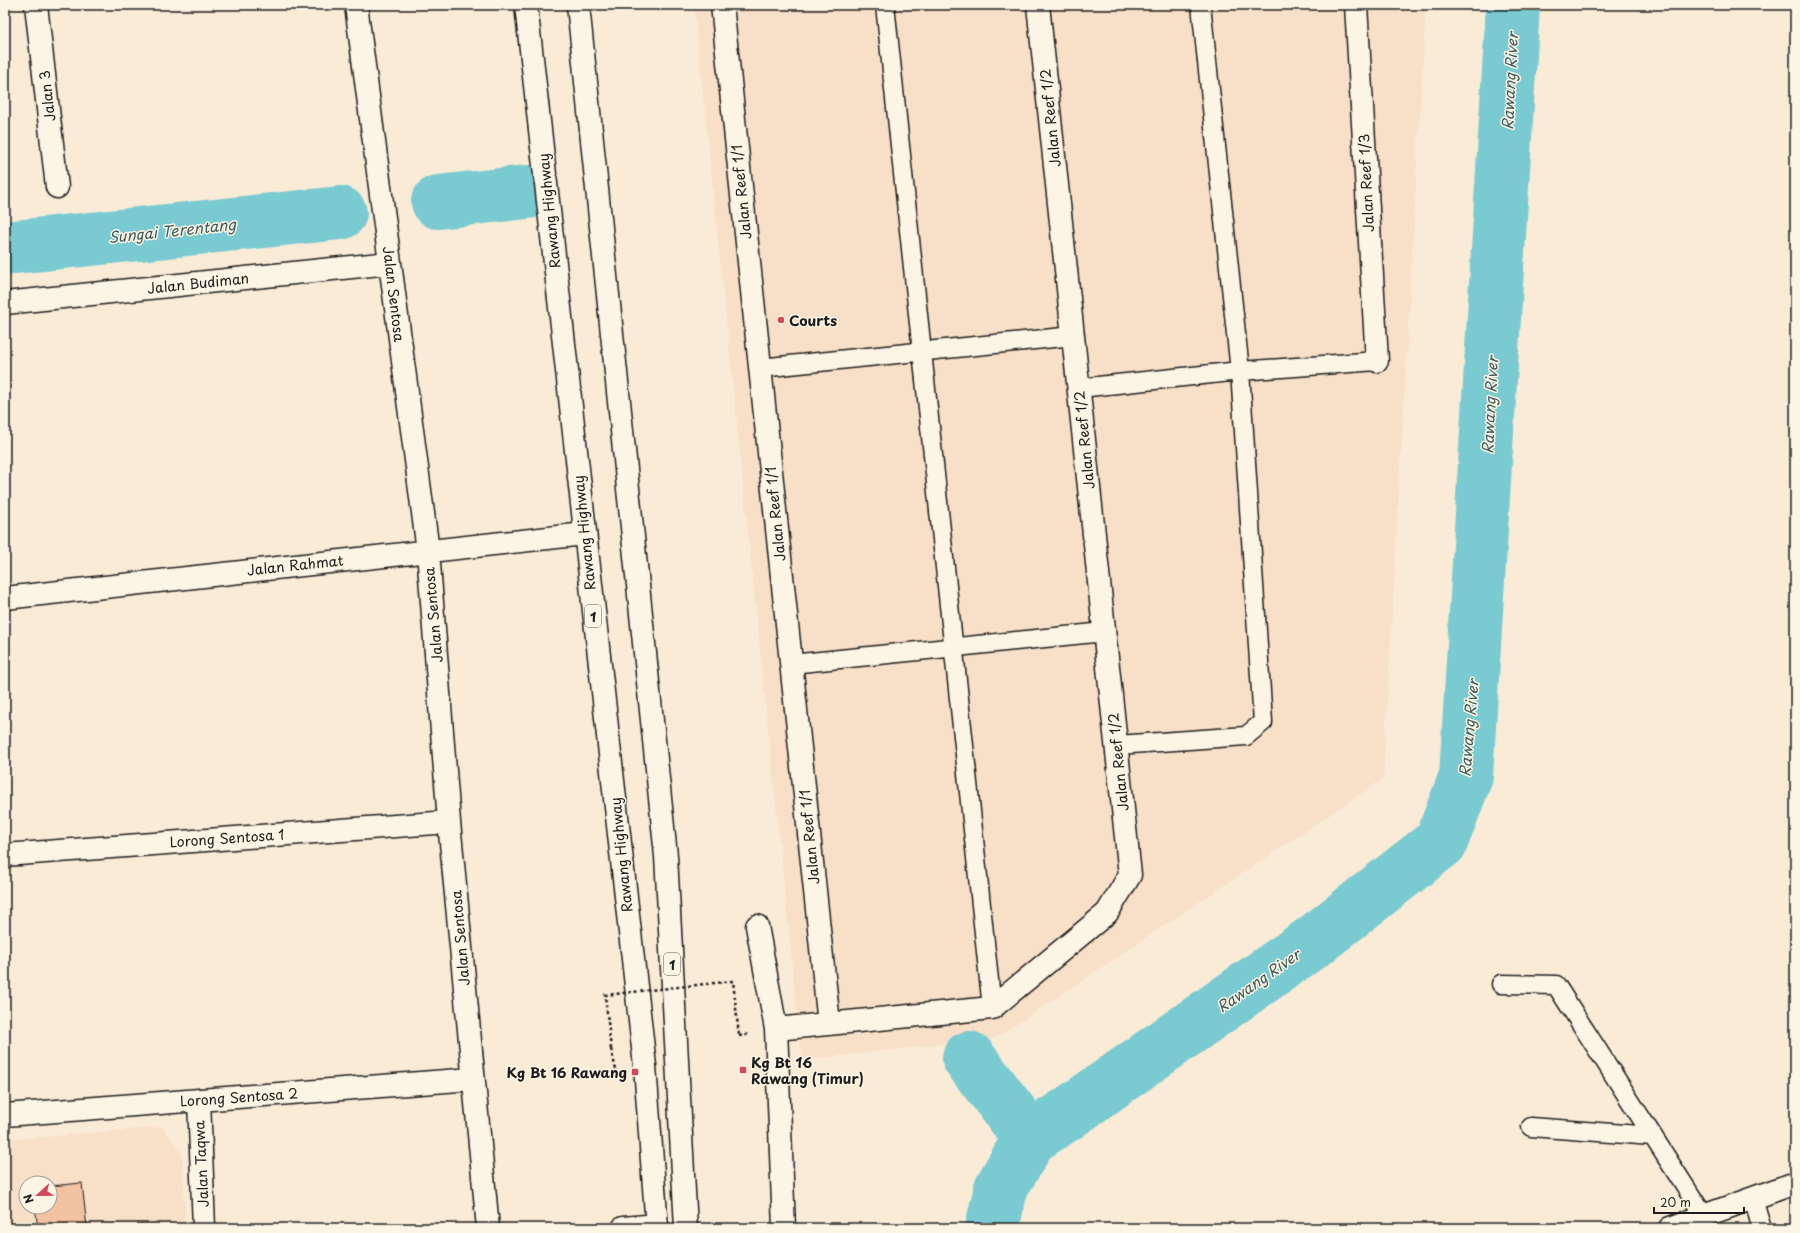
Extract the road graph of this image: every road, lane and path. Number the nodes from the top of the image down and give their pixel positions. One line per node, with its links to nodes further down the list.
1 (36, 5): 10 (street, Jalan 3)
2 (356, 5): 11 (street, Jalan Sentosa)
3 (526, 5): 19 (street, Rawang Highway / 1)
4 (578, 5): 47 (street, 1)
5 (722, 5): 16 (street, Jalan Reef 1/1)
6 (885, 5): 14 (lane)
7 (1038, 5): 13 (street, Jalan Reef 1/2)
8 (1201, 5): 17 (lane)
9 (1356, 5): 15 (street, Jalan Reef 1/3)
10 (57, 187)
11 (390, 263): 12 (street, Jalan Budiman); 20 (street, Jalan Sentosa)
12 (5, 303)
13 (1073, 336): 14 (lane); 18 (street, Jalan Reef 1/2)
14 (922, 351): 16 (lane); 23 (lane)
15 (1377, 361): 17 (lane)
16 (760, 368): 24 (street, Jalan Reef 1/1)
17 (1240, 371): 18 (lane); 25 (lane)
18 (1078, 388): 22 (street, Jalan Reef 1/2)
19 (584, 534): 20 (street, Jalan Rahmat); 43 (street, Rawang Highway / 1)
20 (428, 551): 21 (street, Jalan Rahmat); 26 (street, Jalan Sentosa)
21 (5, 598)
22 (1104, 632): 23 (lane); 25 (street, Jalan Reef 1/2)
23 (954, 648): 24 (lane); 30 (lane)
24 (791, 664): 31 (street, Jalan Reef 1/1)
25 (1117, 745): 30 (street, Jalan Reef 1/2)
26 (449, 822): 27 (street, Lorong Sentosa 1); 35 (street, Jalan Sentosa)
27 (5, 855)
28 (757, 926): 32 (street)
29 (1501, 984): 39 (lane)
30 (992, 1008): 31 (street)
31 (829, 1024): 32 (street)
32 (776, 1029): 48 (street)
33 (739, 1036): 34 (path, bridge)
34 (610, 1049)
35 (472, 1079): 36 (street, Lorong Sentosa 2); 45 (street, Jalan Sentosa)
36 (198, 1100): 37 (street, Lorong Sentosa 2); 44 (street, Jalan Taqwa)
37 (5, 1115)
38 (1531, 1127): 39 (lane)
39 (1652, 1136): 42 (lane)
40 (1795, 1183): 41 (street)
41 (1752, 1198): 42 (street); 50 (lane)
42 (1704, 1216): 49 (street)
43 (657, 1226): 46 (street)
44 (204, 1228)
45 (488, 1228)
46 (623, 1228)
47 (686, 1228)
48 (784, 1228)
49 (1670, 1228)
50 (1762, 1228)

